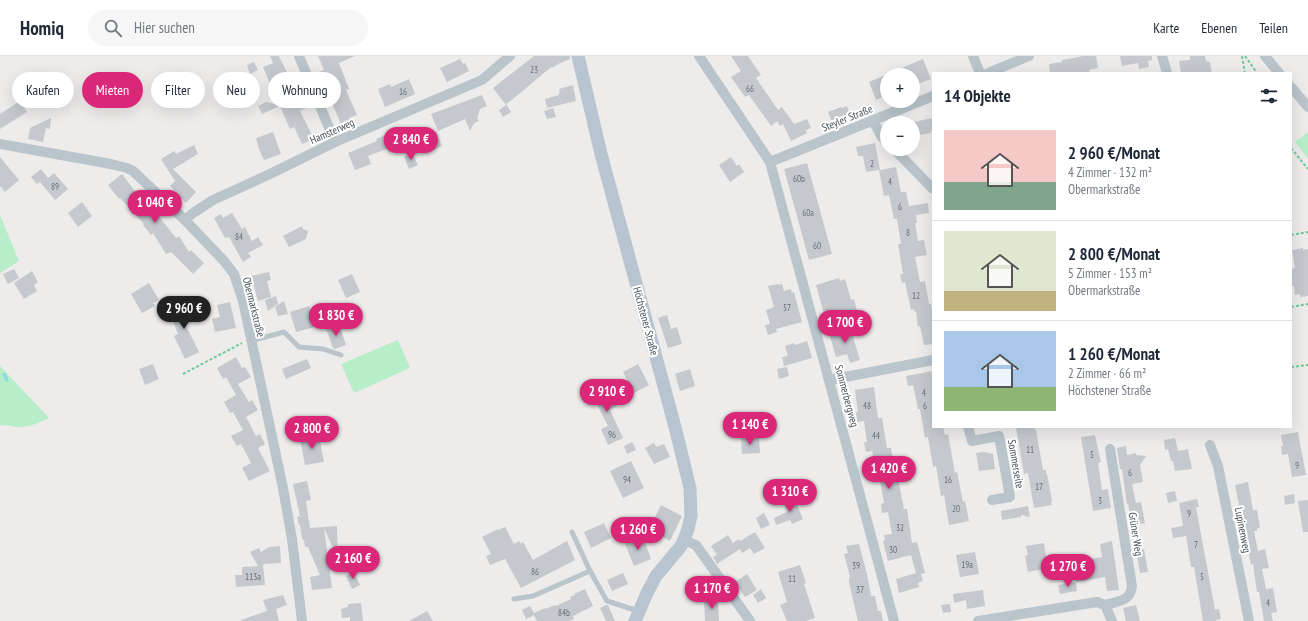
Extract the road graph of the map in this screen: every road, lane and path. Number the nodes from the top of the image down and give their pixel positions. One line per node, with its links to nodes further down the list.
1 (299, 56): 21 (street)
2 (510, 56): 21 (street, Hamsterweg)
3 (578, 56): 45 (main road, Höchstener Straße)
4 (700, 56): 25 (street, Sommerbergweg)
5 (973, 56): 10 (street)
6 (1029, 56): 11 (street)
7 (1162, 56): 12 (street)
8 (1243, 56): 13 (path); 14 (path)
9 (1265, 56): 15 (street)
10 (980, 72)
11 (990, 72)
12 (1167, 72)
13 (1245, 72)
14 (1256, 72)
15 (1278, 72)
16 (1292, 88): 18 (street)
17 (932, 96): 19 (street, Steyler Straße)
18 (1308, 107)
19 (873, 121): 20 (street); 25 (street, Steyler Straße)
20 (880, 133)
21 (335, 142): 28 (street, Hamsterweg)
22 (0, 144): 28 (street, Obermarkstraße)
23 (1292, 149): 26 (path)
24 (901, 156): 27 (street)
25 (770, 162): 39 (street, Sommerbergweg)
26 (1308, 169)
27 (932, 188)
28 (185, 220): 33 (street, Obermarkstraße)
29 (1308, 232): 30 (path)
30 (1292, 235)
31 (1308, 304): 32 (path)
32 (1292, 307)
33 (250, 340): 34 (lane); 38 (path); 51 (street, Obermarkstraße)
34 (341, 355)
35 (932, 360): 39 (street)
36 (1308, 365): 37 (path)
37 (1292, 367)
38 (183, 374)
39 (830, 380): 53 (street, Sommerbergweg)
40 (968, 428): 43 (street, Sommerseite)
41 (1210, 445): 56 (street, Lupinenweg)
42 (1110, 449): 48 (street, Grüner Weg)
43 (992, 500)
44 (572, 532): 46 (lane)
45 (684, 540): 49 (main road, Höchstener Straße); 52 (street)
46 (590, 571): 47 (lane); 49 (lane)
47 (514, 599)
48 (1104, 605): 50 (street); 55 (street)
49 (637, 616)
50 (1018, 618): 54 (street)
51 (302, 621)
52 (750, 621)
53 (894, 621)
54 (978, 621)
55 (1112, 621)
56 (1249, 621)

